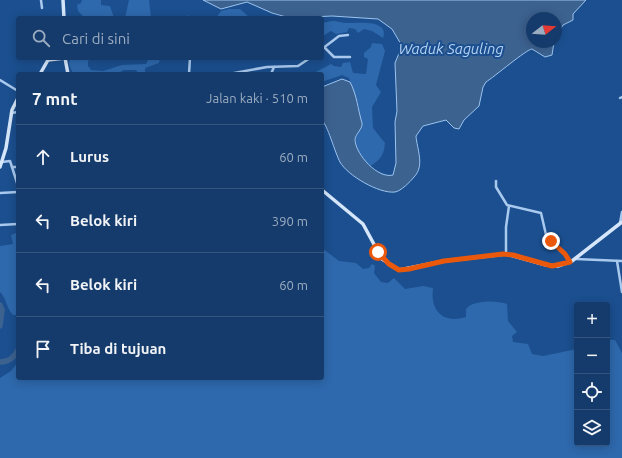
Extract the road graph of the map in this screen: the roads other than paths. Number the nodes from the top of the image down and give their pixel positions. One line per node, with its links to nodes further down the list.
1 (41, 0): 3 (street)
2 (63, 0): 4 (main road)
3 (42, 8)
4 (64, 16)
5 (348, 35): 6 (street)
6 (324, 47)
7 (324, 49): 8 (street)
8 (350, 57)
9 (48, 60): 14 (main road)
10 (65, 60): 15 (main road)
11 (190, 60): 16 (street)
12 (307, 60): 13 (street)
13 (274, 67): 17 (street); 18 (street)
14 (41, 72)
15 (68, 72)
16 (189, 72)
17 (238, 72)
18 (272, 72)
19 (0, 80): 20 (street)
20 (16, 89)
21 (16, 102): 23 (main road)
22 (16, 112): 23 (street)
23 (11, 113): 24 (main road)
24 (2, 162): 25 (main road); 27 (street)
25 (0, 167)
26 (16, 167): 27 (street)
27 (12, 168): 28 (street)
28 (16, 180)
29 (496, 181): 33 (street)
30 (16, 192): 32 (street)
31 (324, 192): 38 (main road)
32 (0, 193)
33 (509, 206): 38 (street); 42 (street)
34 (622, 212): 35 (street)
35 (621, 223): 39 (main road)
36 (16, 224): 37 (street)
37 (0, 225)
38 (506, 254): 42 (main road)
39 (575, 259): 40 (street); 42 (main road)
40 (618, 261): 41 (street); 43 (street)
41 (622, 261)
42 (570, 262)
43 (622, 292)

